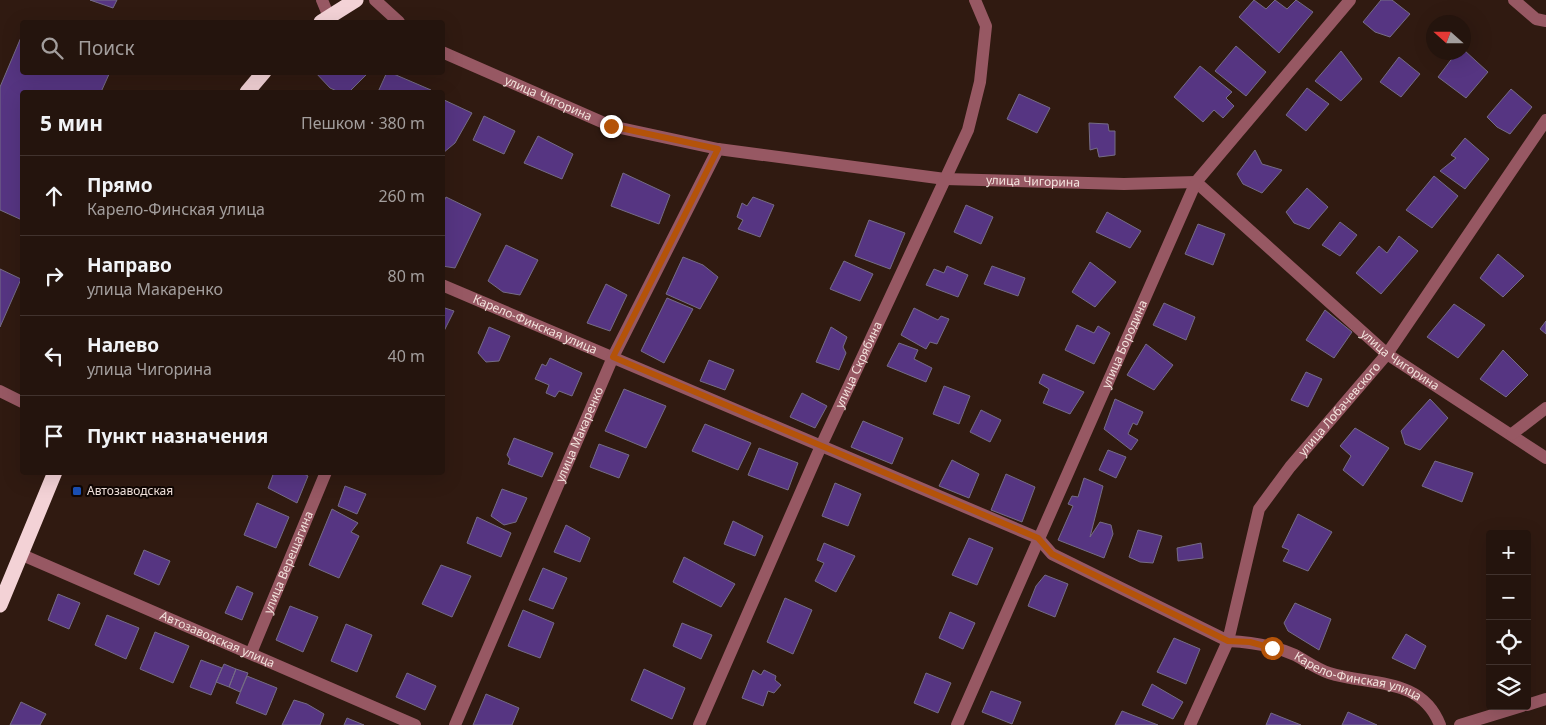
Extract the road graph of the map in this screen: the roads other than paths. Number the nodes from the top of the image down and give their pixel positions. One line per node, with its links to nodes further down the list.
1 (322, 0): 7 (street)
2 (356, 0): 7 (highway)
3 (375, 0): 8 (street)
4 (975, 0): 15 (street, улица Скрябина)
5 (1350, 0): 16 (street, улица Бородина)
6 (1514, 0): 9 (street)
7 (325, 20)
8 (397, 20)
9 (1546, 22)
10 (445, 53): 14 (street, улица Чигорина)
11 (261, 75): 12 (highway)
12 (248, 90)
13 (1546, 120): 18 (street, улица Лобачевского)
14 (718, 149): 15 (street, улица Чигорина); 19 (street, улица Макаренко)
15 (945, 179): 16 (street, улица Чигорина); 24 (street, улица Скрябина)
16 (1196, 182): 18 (street, улица Чигорина); 28 (street, улица Бородина)
17 (445, 286): 19 (street, Карело-Финская улица)
18 (1387, 354): 23 (street, улица Чигорина); 31 (street, улица Лобачевского)
19 (613, 357): 24 (street, Карело-Финская улица); 37 (street, улица Макаренко)
20 (0, 391): 21 (street)
21 (20, 401)
22 (1546, 408): 23 (street)
23 (1512, 434): 25 (street, улица Чигорина)
24 (821, 446): 28 (street, Карело-Финская улица); 38 (street, улица Скрябина)
25 (1546, 458)
26 (54, 475): 29 (highway)
27 (325, 475): 32 (street, улица Верещагина)
28 (1038, 538): 31 (street, Карело-Финская улица); 39 (street, улица Бородина)
29 (20, 554): 30 (highway); 32 (street, Автозаводская улица)
30 (0, 605)
31 (1228, 641): 40 (street, улица Лобачевского); 41 (street, Карело-Финская улица)
32 (251, 653): 36 (street, Автозаводская улица)
33 (1546, 699): 34 (street)
34 (1531, 704)
35 (1509, 710): 42 (street)
36 (415, 725)
37 (456, 725)
38 (699, 725)
39 (957, 725)
40 (1190, 725)
41 (1440, 725)
42 (1460, 725)

